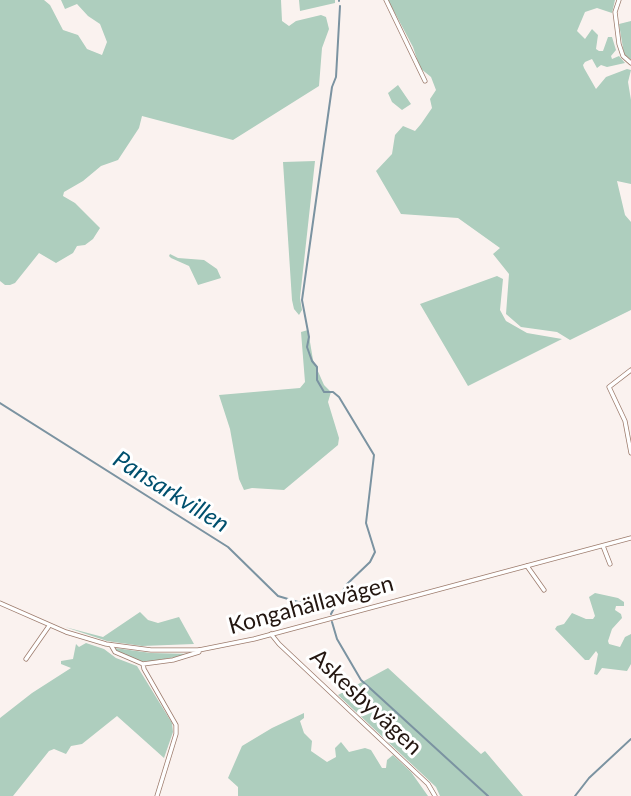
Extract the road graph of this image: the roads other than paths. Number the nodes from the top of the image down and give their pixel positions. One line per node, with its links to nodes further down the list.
1 (386, 0): 4 (street)
2 (619, 0): 3 (street)
3 (631, 63)
4 (425, 80)
5 (631, 370): 6 (street)
6 (631, 453)
7 (631, 538): 8 (street, Kongahällavägen)
8 (603, 546): 9 (street); 10 (street, Kongahällavägen)
9 (610, 564)
10 (527, 566): 11 (street); 14 (street, Kongahällavägen)
11 (544, 590)
12 (0, 603): 13 (street, Kongahällavägen)
13 (49, 626): 15 (street, Kongahällavägen); 17 (street)
14 (271, 634): 16 (street, Kongahällavägen); 20 (street, Askesbyvägen)
15 (111, 645): 16 (street, Kongahällavägen); 18 (street)
16 (199, 650): 18 (street)
17 (26, 659)
18 (143, 664): 19 (street)
19 (157, 796)
20 (435, 796)

